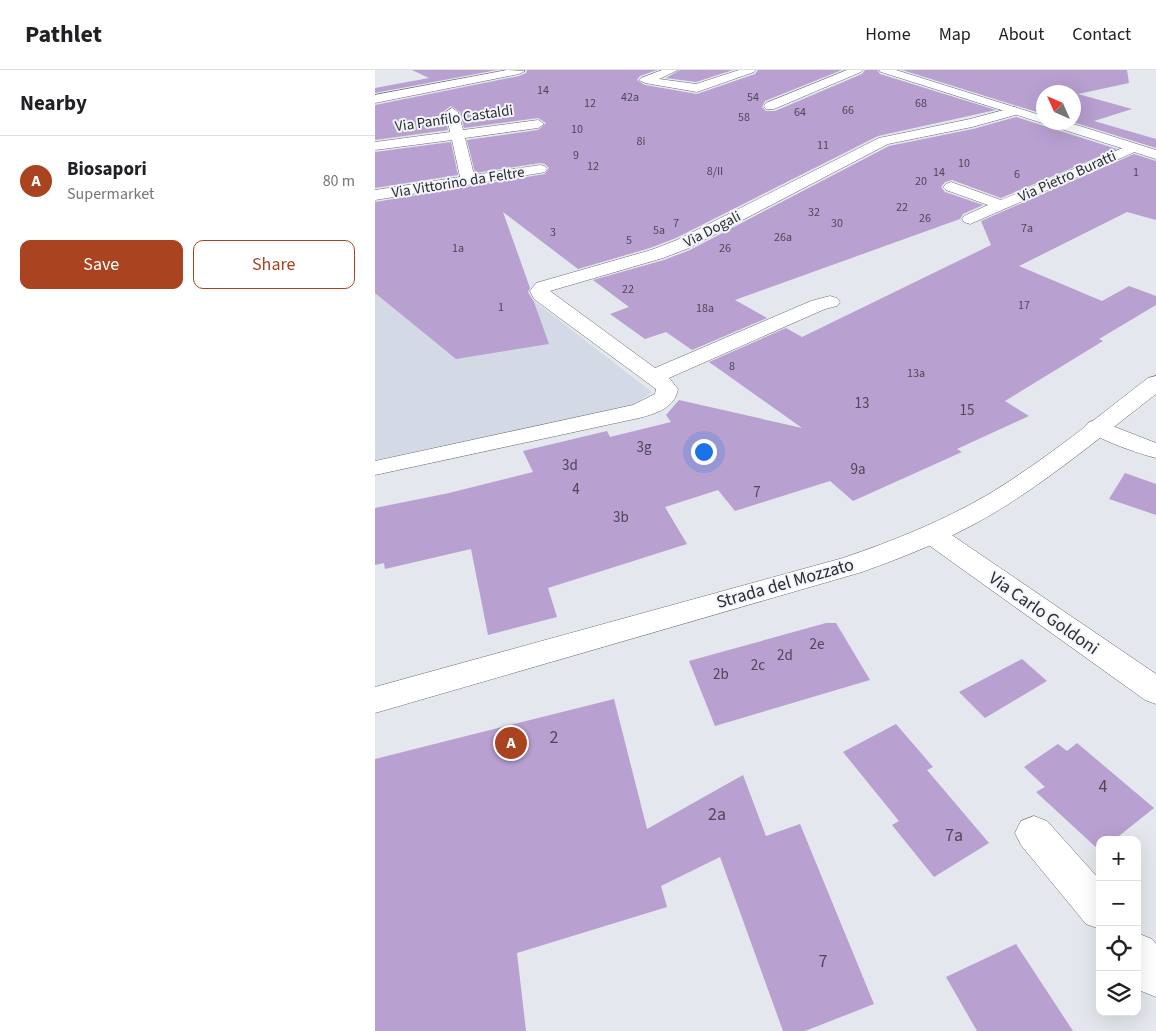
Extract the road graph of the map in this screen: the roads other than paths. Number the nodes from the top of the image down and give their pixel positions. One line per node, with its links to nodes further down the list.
1 (672, 70): 2 (street)
2 (750, 70)
3 (857, 70): 7 (street)
4 (885, 70): 8 (street)
5 (519, 71): 6 (street)
6 (375, 99)
7 (770, 106)
8 (1015, 111): 10 (street); 24 (street, Via Dogali)
9 (452, 112): 13 (street)
10 (1036, 118)
11 (538, 124): 13 (street, Via Panfilo Castaldi)
12 (1077, 130): 15 (street)
13 (457, 134): 14 (street, Via Panfilo Castaldi); 18 (street)
14 (375, 146)
15 (1132, 148): 16 (street); 21 (street, Via Pietro Buratti)
16 (1156, 155)
17 (540, 169): 18 (street, Via Vittorino da Feltre)
18 (468, 180): 20 (street, Via Vittorino da Feltre)
19 (951, 187): 21 (street, Via Pietro Buratti)
20 (375, 195)
21 (1001, 204): 22 (street, Via Pietro Buratti)
22 (969, 219)
23 (830, 302): 24 (street)
24 (653, 377): 28 (street, Via Dogali)
25 (1156, 382): 26 (street, Strada del Mozzato)
26 (1097, 427): 27 (street); 29 (street, Strada del Mozzato)
27 (1156, 451)
28 (375, 468)
29 (933, 535): 30 (street, Via Carlo Goldoni); 31 (street, Strada del Mozzato)
30 (1156, 691)
31 (375, 700)
32 (1034, 833): 33 (street)
33 (1096, 905)
34 (1141, 959): 35 (street)
35 (1156, 976)

